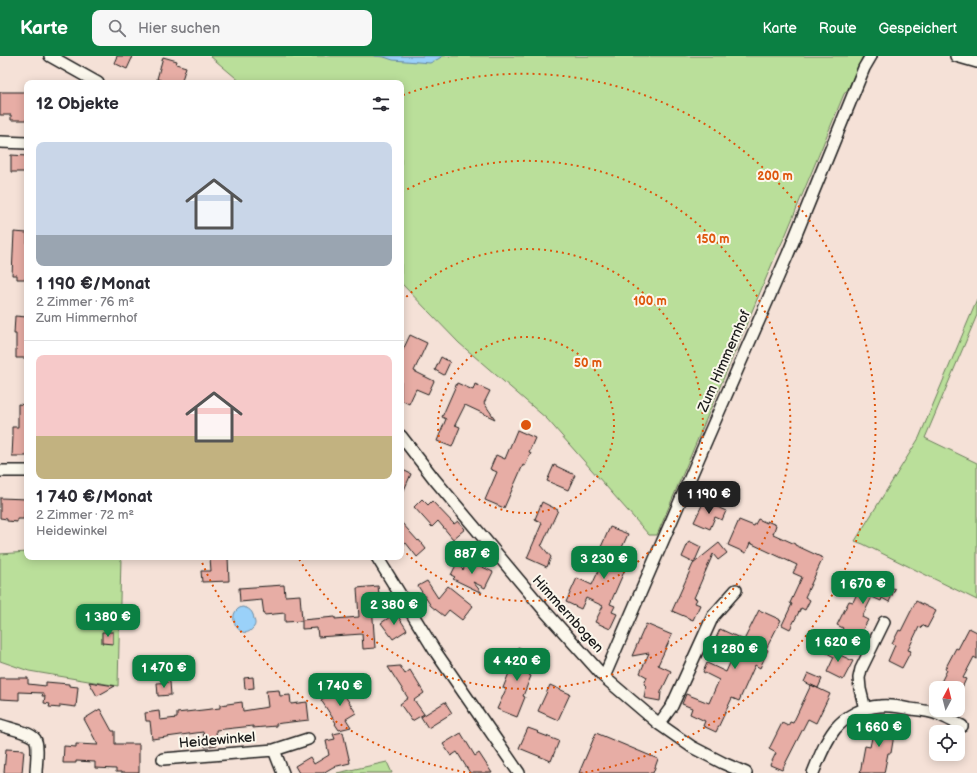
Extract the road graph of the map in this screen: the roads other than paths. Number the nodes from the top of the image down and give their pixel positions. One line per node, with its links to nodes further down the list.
1 (50, 56): 5 (street)
2 (870, 56): 14 (street, Zum Himmernhof)
3 (956, 56): 4 (street)
4 (977, 62)
5 (93, 80)
6 (0, 142): 7 (street)
7 (24, 142)
8 (404, 440): 14 (street, Himmernbogen)
9 (0, 471): 10 (street)
10 (24, 471)
11 (379, 560): 24 (street)
12 (736, 590): 16 (street)
13 (884, 622): 15 (street)
14 (604, 677): 16 (street, Himmernbogen)
15 (865, 709): 18 (street); 26 (street)
16 (659, 724): 25 (street, Himmernbogen)
17 (0, 725): 22 (street)
18 (960, 725)
19 (308, 739): 20 (street, Heidewinkel)
20 (274, 750): 21 (street, Heidewinkel); 23 (street, Heidewinkel)
21 (163, 759)
22 (36, 773)
23 (283, 773)
24 (519, 773)
25 (746, 773)
26 (813, 773)

